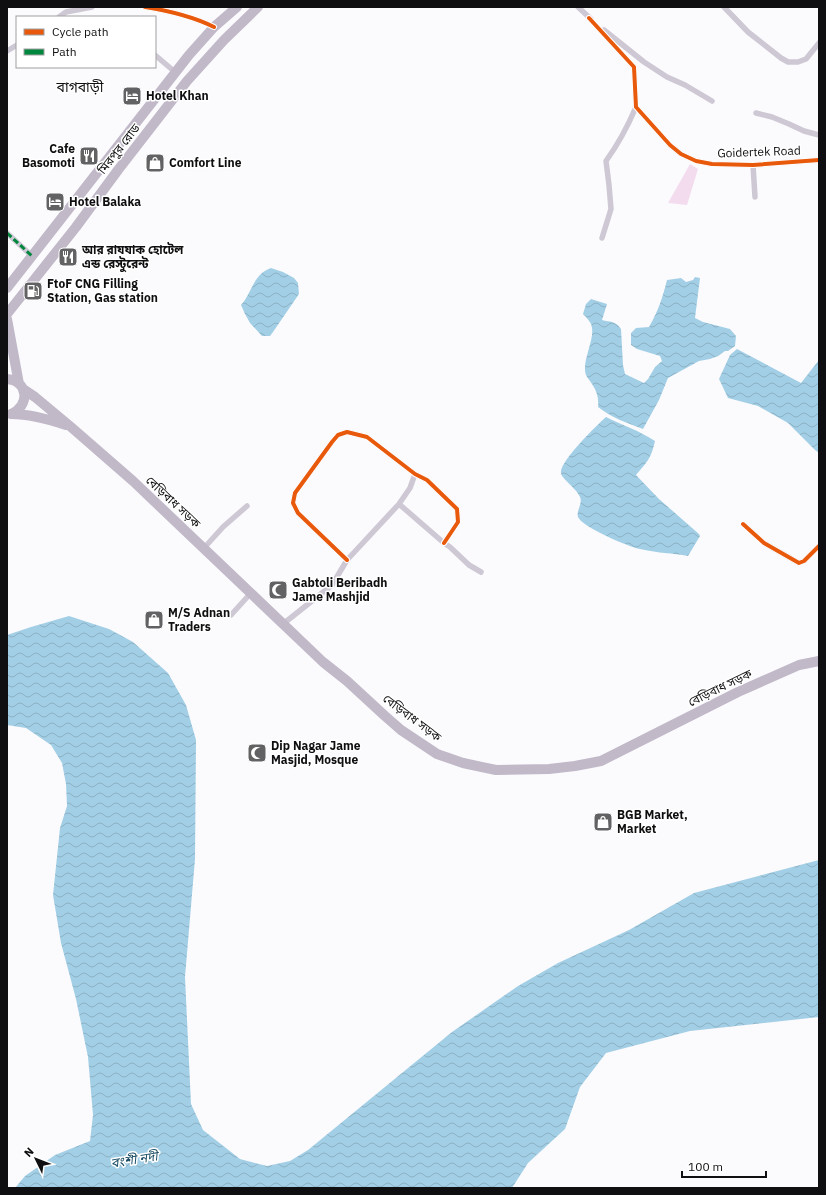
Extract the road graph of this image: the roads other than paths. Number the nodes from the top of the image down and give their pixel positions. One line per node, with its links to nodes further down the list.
1 (92, 7): 7 (street)
2 (146, 7): 9 (street)
3 (238, 7): 9 (highway, মিরপুর রোড)
4 (258, 7): 26 (highway, মিরপুর রোড)
5 (578, 7): 8 (street)
6 (724, 7): 10 (street)
7 (60, 16)
8 (589, 18): 15 (street); 16 (street)
9 (214, 27): 14 (highway, মিরপুর রোড)
10 (819, 43)
11 (16, 46): 12 (street)
12 (7, 51)
13 (156, 56): 14 (street)
14 (175, 72): 24 (highway, মিরপুর রোড)
15 (712, 101)
16 (636, 107): 20 (street, Goidertek Road); 23 (street)
17 (756, 113): 18 (street)
18 (819, 135)
19 (819, 160): 20 (street, Goidertek Road)
20 (753, 165): 21 (street)
21 (755, 197)
22 (7, 233): 24 (street)
23 (602, 238)
24 (32, 256): 25 (highway, মিরপুর রোড)
25 (7, 288)
26 (7, 314)
27 (7, 319): 29 (highway)
28 (7, 379): 29 (highway, বেড়িবাধ সড়ক)
29 (21, 386): 30 (highway); 31 (highway, বেড়িবাধ সড়ক)
30 (9, 414): 31 (highway, বেড়িবাধ সড়ক)
31 (72, 428): 38 (highway, বেড়িবাধ সড়ক)
32 (415, 474): 33 (street); 36 (street); 39 (street)
33 (399, 504): 36 (street); 39 (street)
34 (247, 506): 38 (street)
35 (743, 524): 37 (street)
36 (444, 543): 40 (street)
37 (819, 547)
38 (204, 548): 41 (highway, বেড়িবাধ সড়ক)
39 (347, 560): 43 (street)
40 (481, 572)
41 (250, 594): 42 (street); 43 (highway, বেড়িবাধ সড়ক)
42 (231, 615)
43 (282, 624): 44 (highway, বেড়িবাধ সড়ক)
44 (819, 661)

